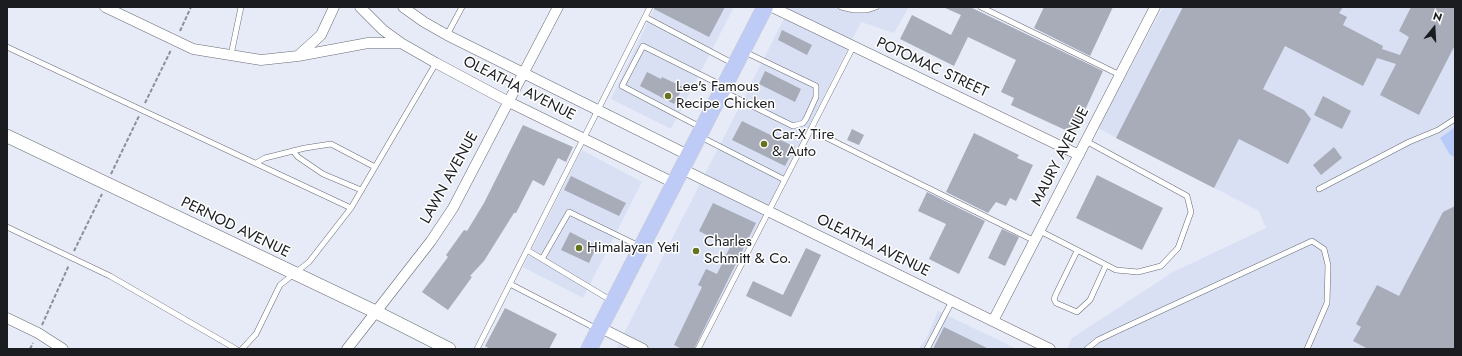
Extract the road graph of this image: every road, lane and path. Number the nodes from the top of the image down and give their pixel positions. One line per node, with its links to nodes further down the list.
1 (105, 7): 20 (street)
2 (240, 7): 20 (lane)
3 (334, 7): 21 (street)
4 (360, 7): 17 (street, OLEATHA AVENUE)
5 (403, 7): 16 (street, OLEATHA AVENUE)
6 (462, 7): 16 (lane)
7 (558, 7): 24 (street, LAWN AVENUE)
8 (650, 7): 15 (lane)
9 (765, 7): 22 (main road)
10 (772, 7): 19 (street, POTOMAC STREET)
11 (842, 7): 12 (lane)
12 (876, 7)
13 (981, 7): 25 (lane)
14 (1155, 7): 25 (street, MAURY AVENUE)
15 (645, 18): 22 (lane); 28 (lane)
16 (447, 35): 24 (street, OLEATHA AVENUE)
17 (401, 43): 21 (street); 23 (street, OLEATHA AVENUE)
18 (7, 47): 38 (lane)
19 (853, 47): 30 (lane); 36 (street, POTOMAC STREET)
20 (231, 55): 21 (street)
21 (298, 56)
22 (739, 57): 26 (main road); 26 (lane)
23 (436, 63): 27 (street, OLEATHA AVENUE); 39 (lane)
24 (524, 72): 27 (street, LAWN AVENUE); 28 (street, OLEATHA AVENUE)
25 (1120, 76): 34 (street, MAURY AVENUE)
26 (723, 88): 31 (main road); 31 (lane)
27 (510, 102): 33 (street, OLEATHA AVENUE); 58 (street, LAWN AVENUE)
28 (598, 109): 33 (lane); 37 (street, OLEATHA AVENUE)
29 (1455, 119): 42 (lane)
30 (811, 130): 40 (lane); 48 (lane)
31 (701, 132): 37 (main road); 40 (lane)
32 (7, 136): 54 (street, PERNOD AVENUE)
33 (583, 138): 41 (street, OLEATHA AVENUE); 50 (lane)
34 (1086, 141): 36 (street, MAURY AVENUE); 53 (lane)
35 (293, 151): 38 (lane); 39 (lane); 43 (lane)
36 (1079, 155): 47 (street, MAURY AVENUE)
37 (685, 162): 41 (main road); 45 (street, OLEATHA AVENUE)
38 (256, 163): 44 (lane)
39 (375, 167): 43 (lane)
40 (785, 180): 45 (lane)
41 (674, 183): 49 (main road)
42 (1319, 189)
43 (361, 190): 44 (lane)
44 (351, 208): 54 (lane)
45 (769, 212): 56 (street, OLEATHA AVENUE); 70 (lane)
46 (7, 226): 63 (lane)
47 (1040, 231): 48 (street, MAURY AVENUE); 51 (lane)
48 (1035, 241): 60 (street, MAURY AVENUE)
49 (642, 248): 52 (lane); 57 (main road)
50 (527, 250): 52 (lane); 55 (lane)
51 (1077, 251): 53 (lane); 53 (lane)
52 (542, 259): 57 (lane)
53 (1106, 266)
54 (293, 274): 58 (street, PERNOD AVENUE); 64 (lane)
55 (510, 284): 61 (lane); 67 (lane)
56 (952, 301): 60 (street, OLEATHA AVENUE); 71 (lane)
57 (614, 302): 61 (main road)
58 (376, 312): 65 (street, LAWN AVENUE); 66 (street, PERNOD AVENUE)
59 (7, 318): 62 (street)
60 (993, 321): 72 (street, OLEATHA AVENUE)
61 (600, 329): 68 (main road); 69 (street)
62 (63, 349)
63 (236, 349)
64 (242, 349)
65 (347, 349)
66 (449, 349)
67 (477, 349)
68 (589, 349)
69 (643, 349)
70 (698, 349)
71 (927, 349)
72 (1050, 349)
73 (1087, 349): 74 (lane)
74 (1307, 349)

